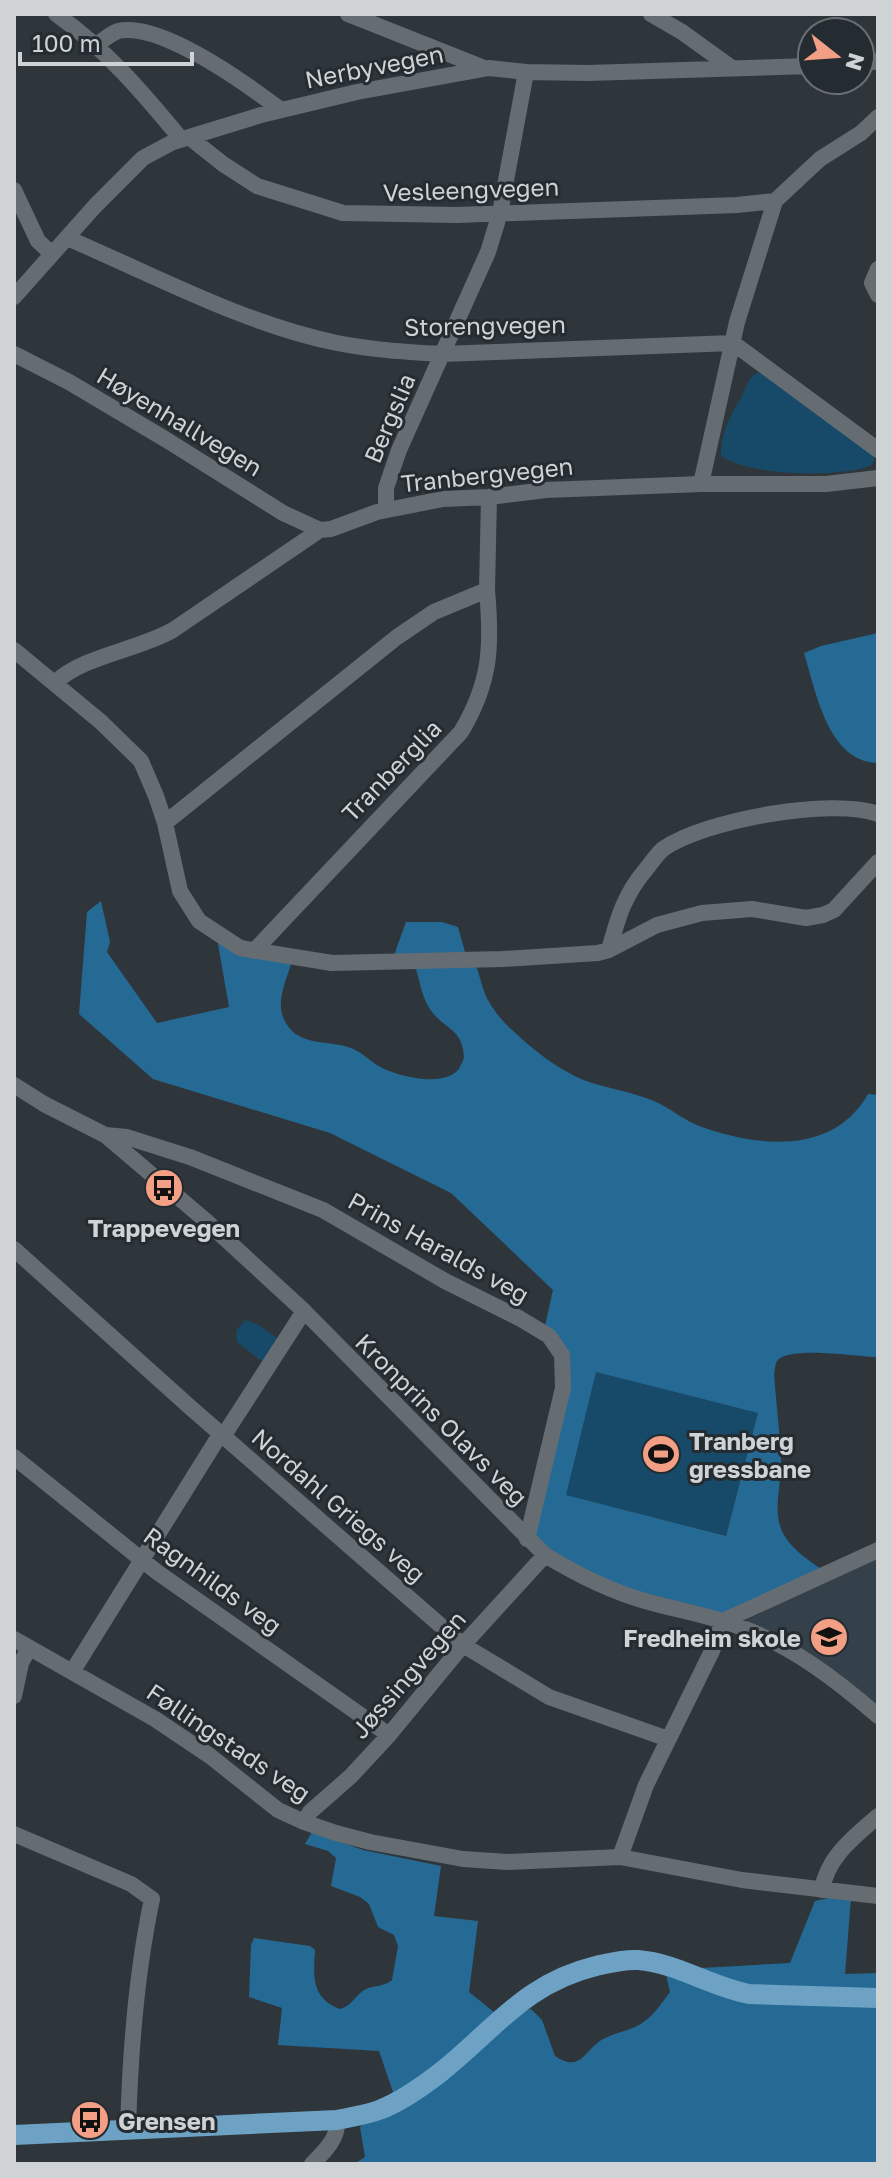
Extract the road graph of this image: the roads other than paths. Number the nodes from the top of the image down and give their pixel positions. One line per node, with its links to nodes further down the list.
1 (56, 14): 4 (street, Vesleengvegen)
2 (348, 14): 7 (street)
3 (651, 14): 6 (street)
4 (97, 45): 9 (street); 11 (street, Vesleengvegen)
5 (796, 66): 6 (street, Nerbyvegen)
6 (732, 68): 8 (street, Nerbyvegen)
7 (485, 69): 8 (street, Nerbyvegen); 9 (street, Nerbyvegen)
8 (526, 72): 14 (street, Bergslia)
9 (281, 110): 11 (street, Nerbyvegen)
10 (878, 117): 13 (street)
11 (185, 138): 14 (street, Vesleengvegen); 15 (street, Nerbyvegen)
12 (14, 190): 16 (street)
13 (775, 201): 14 (street, Vesleengvegen); 20 (street)
14 (500, 213): 22 (street, Bergslia)
15 (67, 238): 16 (street, Nerbyvegen); 22 (street, Storengvegen)
16 (52, 254): 18 (street, Nerbyvegen)
17 (878, 269): 19 (street)
18 (15, 293)
19 (878, 295)
20 (733, 343): 22 (street, Storengvegen); 23 (street); 25 (street)
21 (14, 354): 28 (street, Høyenhallvegen)
22 (442, 354): 27 (street, Bergslia)
23 (878, 450)
24 (878, 478): 25 (street, Tranbergvegen)
25 (701, 484): 26 (street, Tranbergvegen)
26 (489, 497): 27 (street, Tranbergvegen); 29 (street, Tranberglia)
27 (386, 510): 28 (street, Tranbergvegen)
28 (320, 530): 31 (street, Tranbergvegen)
29 (487, 590): 33 (street); 36 (street, Tranberglia)
30 (14, 650): 31 (street)
31 (56, 682): 33 (street)
32 (878, 814): 35 (street)
33 (165, 823): 36 (street)
34 (878, 862): 35 (street)
35 (609, 950): 36 (street)
36 (254, 951)
37 (14, 1085): 38 (street, Kronprins Olavs veg)
38 (105, 1135): 40 (street, Kronprins Olavs veg); 43 (street, Prins Haralds veg)
39 (14, 1249): 41 (street, Nordahl Griegs veg)
40 (304, 1311): 41 (street); 43 (street, Kronprins Olavs veg)
41 (222, 1434): 46 (street); 49 (street, Nordahl Griegs veg)
42 (14, 1457): 46 (street, Ragnhilds veg)
43 (527, 1539): 45 (street, Kronprins Olavs veg)
44 (878, 1550): 47 (street)
45 (545, 1555): 47 (street, Kronprins Olavs veg); 49 (street, Jøssingvegen)
46 (143, 1560): 50 (street); 53 (street, Ragnhilds veg)
47 (723, 1621): 52 (street, Kronprins Olavs veg); 54 (street)
48 (21, 1644): 50 (street, Føllingstads veg); 51 (street)
49 (463, 1645): 53 (street, Jøssingvegen); 54 (street, Nordahl Griegs veg)
50 (72, 1672): 56 (street, Føllingstads veg)
51 (14, 1696)
52 (878, 1716)
53 (389, 1735): 56 (street, Jøssingvegen)
54 (668, 1739): 58 (street)
55 (878, 1816): 59 (street)
56 (304, 1822): 58 (street, Føllingstads veg)
57 (14, 1834): 63 (street)
58 (620, 1857): 59 (street, Føllingstads veg)
59 (822, 1890): 60 (street, Føllingstads veg)
60 (878, 1896)
61 (878, 1998): 62 (main road)
62 (337, 2120): 63 (main road); 65 (street)
63 (128, 2131): 64 (main road)
64 (14, 2135)
65 (312, 2164)

